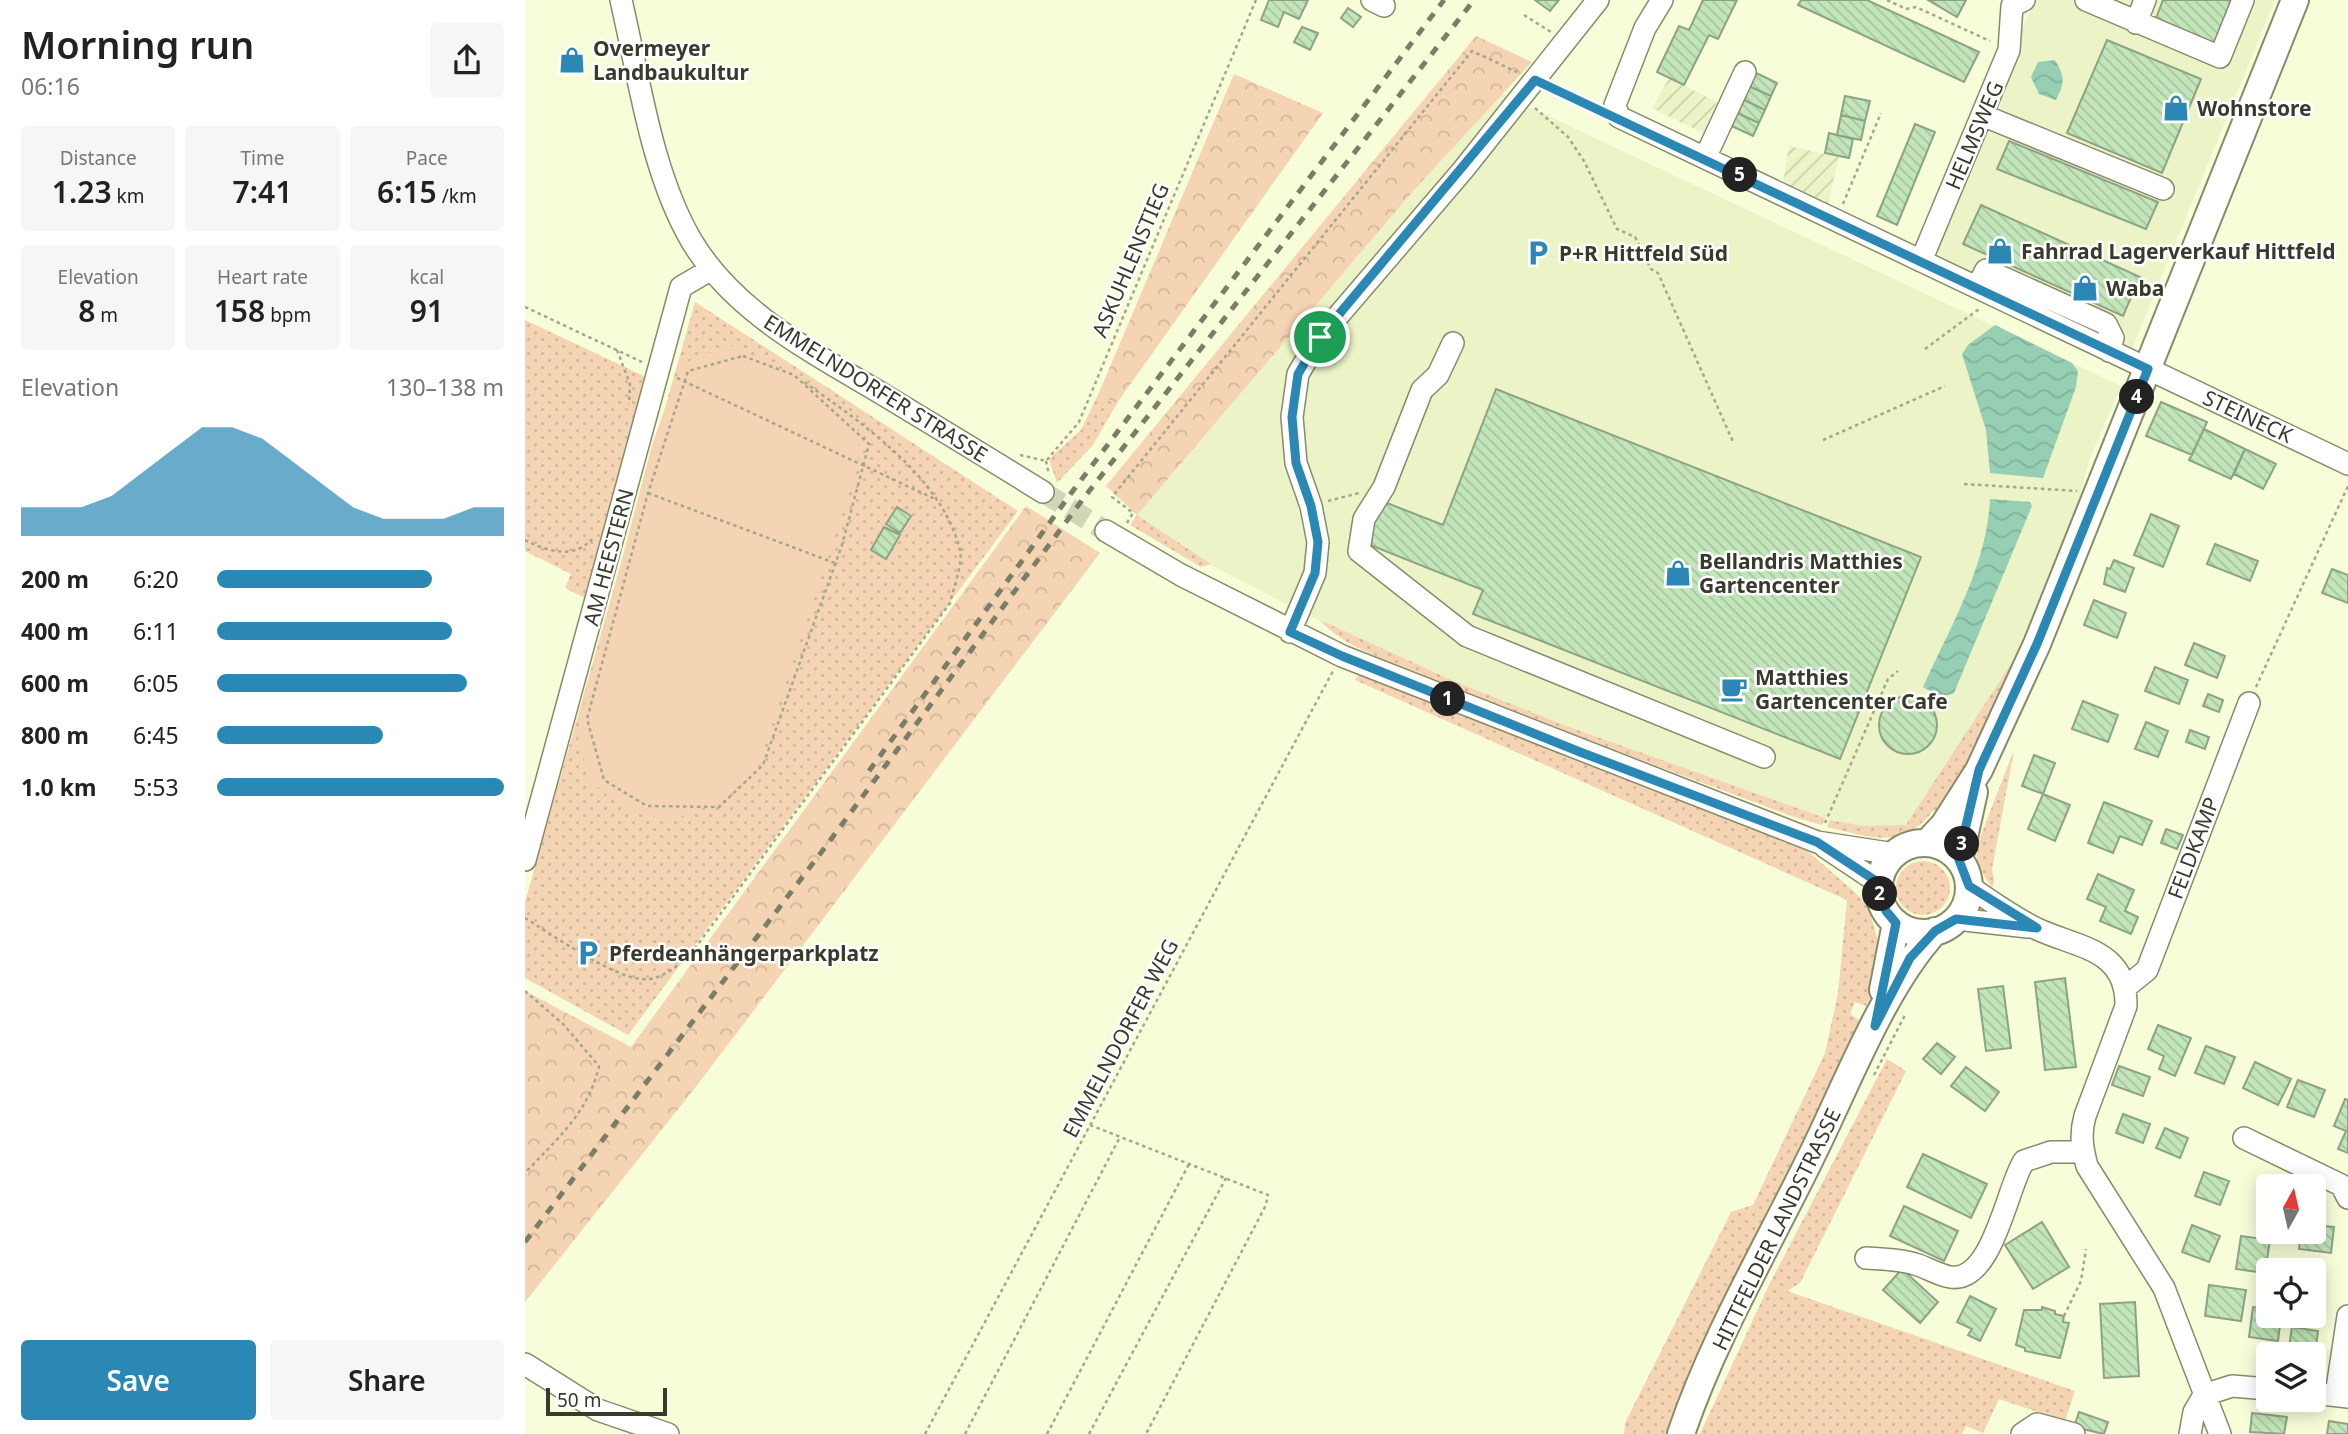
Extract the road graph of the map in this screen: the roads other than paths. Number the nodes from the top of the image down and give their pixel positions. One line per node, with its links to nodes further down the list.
1 (621, 0): 15 (street, EMMELNDORFER STRASSE)
2 (1598, 0): 21 (street)
3 (1662, 0): 12 (street)
4 (2086, 0): 9 (street)
5 (2145, 0): 9 (street)
6 (2243, 0): 9 (street)
7 (2295, 0): 17 (main road)
8 (2018, 3): 11 (street, HELMSWEG)
9 (2136, 23)
10 (1745, 72): 12 (street)
11 (1982, 116): 13 (street); 14 (street, HELMSWEG)
12 (1705, 158): 14 (street)
13 (2163, 189)
14 (1921, 261): 17 (street, STEINECK)
15 (710, 270): 19 (street, EMMELNDORFER STRASSE); 28 (street, AM HEESTERN)
16 (1453, 343): 23 (street)
17 (2148, 369): 18 (street, STEINECK); 24 (main road)
18 (2348, 464)
19 (1043, 492)
20 (1115, 529): 21 (street)
21 (1290, 632): 25 (street)
22 (2249, 703): 35 (street, FELDKAMP)
23 (1764, 757)
24 (1979, 770): 26 (main road); 29 (main road)
25 (1817, 842): 27 (street); 30 (street)
26 (1927, 843): 27 (main road); 29 (main road)
27 (1895, 854): 30 (main road)
28 (525, 860)
29 (1959, 860): 31 (main road)
30 (1879, 883): 32 (main road)
31 (1969, 886): 33 (main road, HITTFELDER LANDSTRASSE); 34 (street)
32 (1896, 923): 33 (main road); 36 (main road, HITTFELDER LANDSTRASSE)
33 (1946, 925): 34 (street); 36 (main road, HITTFELDER LANDSTRASSE)
34 (2037, 928): 35 (street)
35 (2126, 987): 38 (street)
36 (1875, 1026): 47 (main road, HITTFELDER LANDSTRASSE)
37 (2244, 1138): 39 (street)
38 (2083, 1152): 40 (street); 44 (street)
39 (2348, 1198)
40 (1866, 1258)
41 (2348, 1316): 45 (street)
42 (525, 1364): 46 (street)
43 (2256, 1388): 44 (street)
44 (2204, 1395): 50 (street); 51 (street)
45 (2342, 1396)
46 (668, 1434)
47 (1681, 1434)
48 (2022, 1434): 49 (street)
49 (2074, 1434)
50 (2190, 1434)
51 (2220, 1434)

